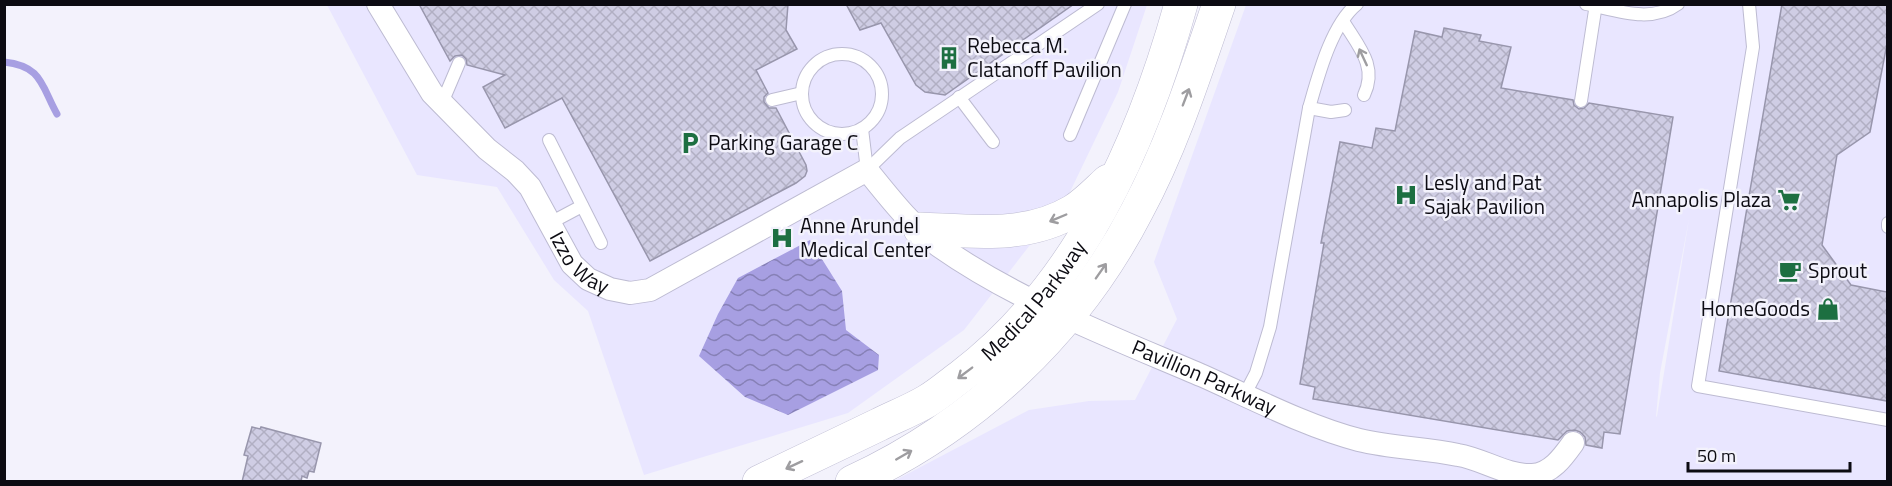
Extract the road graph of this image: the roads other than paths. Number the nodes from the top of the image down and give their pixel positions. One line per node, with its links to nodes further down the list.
1 (378, 4): 16 (street, Izzo Way)
2 (1098, 4): 13 (lane)
3 (1125, 4): 20 (lane)
4 (1181, 4): 23 (main road, Medical Parkway)
5 (1220, 4): 30 (main road, Medical Parkway, one-way to 5)
6 (1678, 4): 8 (lane)
7 (1749, 4): 32 (lane)
8 (1593, 5): 15 (lane)
9 (1348, 10): 12 (lane, one-way to 9); 17 (lane)
10 (459, 63): 16 (lane)
11 (802, 93): 14 (lane); 19 (lane); 19 (lane)
12 (1364, 95)
13 (959, 97): 22 (lane); 24 (lane)
14 (772, 100)
15 (1581, 101)
16 (442, 103): 26 (street, Izzo Way)
17 (1309, 108): 18 (lane); 31 (lane)
18 (1345, 110)
19 (862, 129): 24 (lane)
20 (1070, 135)
21 (549, 140): 25 (lane)
22 (993, 142)
23 (1120, 169): 27 (main road, one-way to 27); 29 (main road, Medical Parkway)
24 (867, 170): 26 (street, Izzo Way); 27 (street, Pavillion Parkway)
25 (582, 206): 26 (lane); 28 (lane)
26 (550, 224)
27 (920, 230): 29 (street, Pavillion Parkway)
28 (600, 243)
29 (1038, 303): 30 (street, Pavillion Parkway); 34 (main road, Medical Parkway, one-way to 34)
30 (1067, 319): 31 (street, Pavillion Parkway); 35 (main road, Medical Parkway, one-way to 30)
31 (1245, 394): 33 (street, Pavillion Parkway)
32 (1887, 420)
33 (1574, 443)
34 (759, 482)
35 (852, 482)

